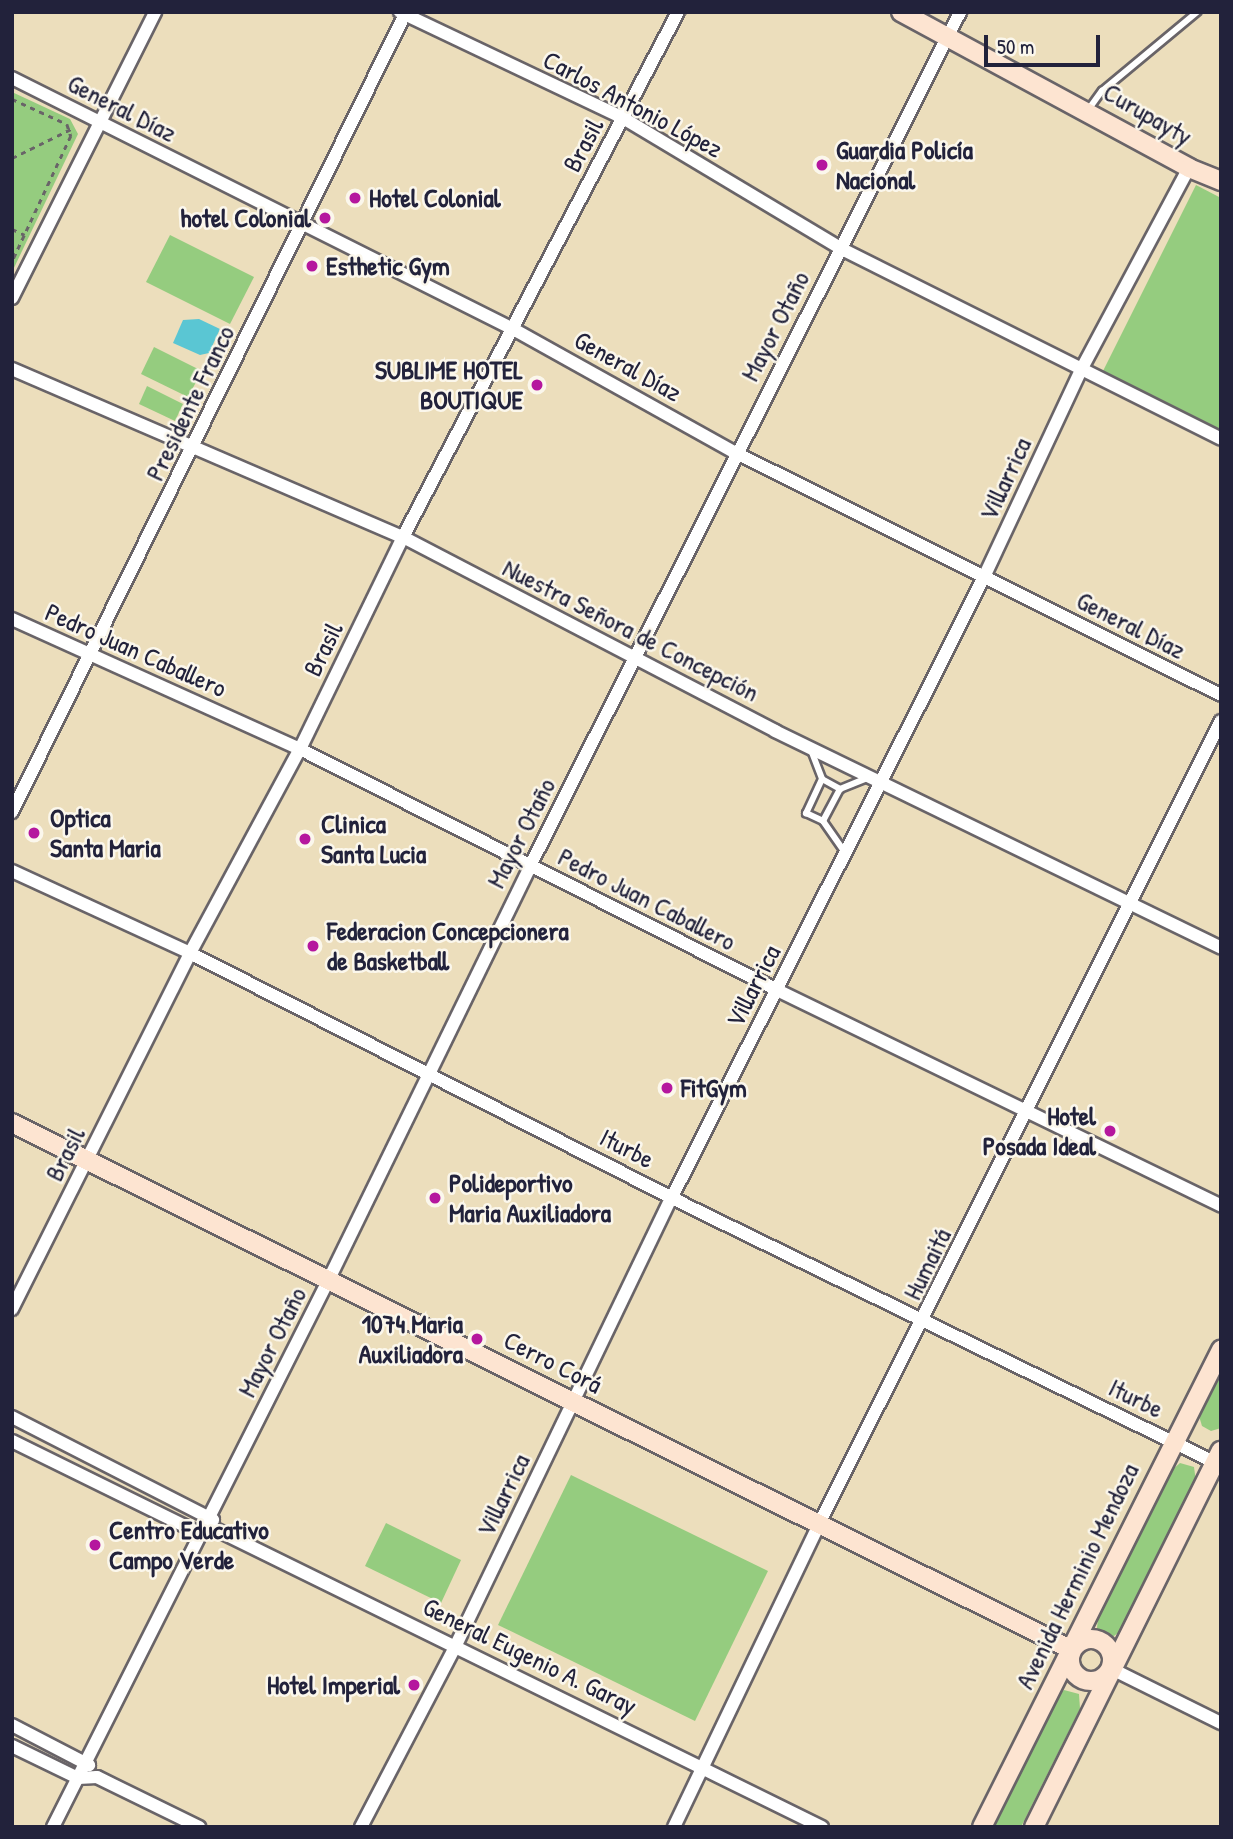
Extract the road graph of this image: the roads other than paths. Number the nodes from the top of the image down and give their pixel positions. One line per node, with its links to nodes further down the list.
1 (155, 12): 11 (street)
2 (678, 12): 10 (street, Brasil)
3 (901, 12): 7 (street, Curupayty)
4 (960, 12): 7 (street, Mayor Otaño)
5 (1197, 12): 9 (lane)
6 (403, 13): 10 (street, Carlos Antonio López); 14 (street, Presidente Franco)
7 (948, 36): 9 (street, Curupayty); 15 (street, Mayor Otaño)
8 (12, 78): 11 (street, General Díaz)
9 (1088, 110): 12 (street, Curupayty)
10 (623, 118): 15 (street, Carlos Antonio López); 17 (street, Brasil)
11 (100, 121): 14 (street, General Díaz); 16 (street)
12 (1189, 168): 13 (street, Curupayty); 19 (street, Villarrica)
13 (1221, 181)
14 (303, 225): 17 (street, General Díaz); 21 (street, Presidente Franco)
15 (840, 248): 19 (street, Carlos Antonio López); 22 (street, Mayor Otaño)
16 (12, 298)
17 (513, 329): 22 (street, General Díaz); 23 (street, Brasil)
18 (12, 369): 21 (street, Nuestra Señora de Concepción)
19 (1081, 370): 20 (street, Carlos Antonio López); 24 (street, Villarrica)
20 (1221, 439)
21 (194, 448): 23 (street, Nuestra Señora de Concepción); 26 (street, Presidente Franco)
22 (736, 453): 24 (street, General Díaz); 27 (street, Mayor Otaño)
23 (403, 537): 27 (street, Nuestra Señora de Concepción); 31 (street, Brasil)
24 (984, 576): 28 (street, General Díaz); 33 (street, Villarrica)
25 (12, 619): 26 (street, Pedro Juan Caballero)
26 (91, 655): 31 (street, Pedro Juan Caballero); 35 (street, Presidente Franco)
27 (634, 659): 30 (street, Nuestra Señora de Concepción); 38 (street, Mayor Otaño)
28 (1221, 695)
29 (1221, 721): 40 (street, Humaitá)
30 (811, 748): 32 (lane); 33 (street, Nuestra Señora de Concepción)
31 (300, 749): 38 (street, Pedro Juan Caballero); 42 (street, Brasil)
32 (822, 779): 34 (lane); 36 (lane)
33 (874, 780): 34 (lane); 37 (street, Villarrica); 40 (street, Nuestra Señora de Concepción)
34 (840, 789): 36 (lane)
35 (12, 813)
36 (823, 821): 37 (lane)
37 (845, 853): 43 (street, Villarrica)
38 (530, 866): 43 (street, Pedro Juan Caballero); 44 (street, Mayor Otaño)
39 (12, 872): 42 (street, Iturbe)
40 (1129, 904): 41 (street, Nuestra Señora de Concepción); 45 (street, Humaitá)
41 (1221, 948)
42 (190, 953): 44 (street, Iturbe); 47 (street, Brasil)
43 (776, 990): 45 (street, Pedro Juan Caballero); 48 (street, Villarrica)
44 (428, 1072): 48 (street, Iturbe); 50 (street, Mayor Otaño)
45 (1028, 1109): 49 (street, Pedro Juan Caballero); 52 (street, Humaitá)
46 (12, 1123): 47 (street, Cerro Corá)
47 (88, 1160): 50 (street, Cerro Corá); 51 (street, Brasil)
48 (672, 1197): 52 (street, Iturbe); 54 (street, Villarrica)
49 (1221, 1206)
50 (329, 1279): 54 (street, Cerro Corá); 59 (street, Mayor Otaño)
51 (12, 1309)
52 (925, 1318): 57 (street, Iturbe); 60 (street, Humaitá)
53 (1221, 1350): 57 (street, Avenida Herminio Mendoza)
54 (574, 1401): 60 (street, Cerro Corá); 63 (street, Villarrica)
55 (12, 1417): 59 (street)
56 (12, 1441): 62 (street)
57 (1174, 1442): 58 (street, Iturbe); 64 (street, Avenida Herminio Mendoza)
58 (1219, 1459): 65 (street)
59 (210, 1515): 61 (street); 62 (street, Mayor Otaño)
60 (819, 1524): 64 (street, Cerro Corá); 70 (street, Humaitá)
61 (217, 1530): 62 (street); 63 (street, General Eugenio A. Garay)
62 (201, 1534): 69 (street, Mayor Otaño)
63 (456, 1645): 70 (street, General Eugenio A. Garay); 75 (street, Villarrica)
64 (1070, 1649): 65 (street); 65 (street); 78 (street, Avenida Herminio Mendoza)
65 (1112, 1669): 66 (street); 79 (street)
66 (1221, 1723)
67 (12, 1725): 69 (street)
68 (12, 1746): 72 (street)
69 (86, 1761): 71 (street); 72 (street, Mayor Otaño)
70 (704, 1767): 76 (street, Humaitá); 77 (street, General Eugenio A. Garay)
71 (97, 1777): 72 (street); 74 (street)
72 (78, 1778): 73 (street, Mayor Otaño)
73 (53, 1827)
74 (199, 1827)
75 (361, 1827)
76 (674, 1827)
77 (822, 1827)
78 (982, 1827)
79 (1034, 1827)

